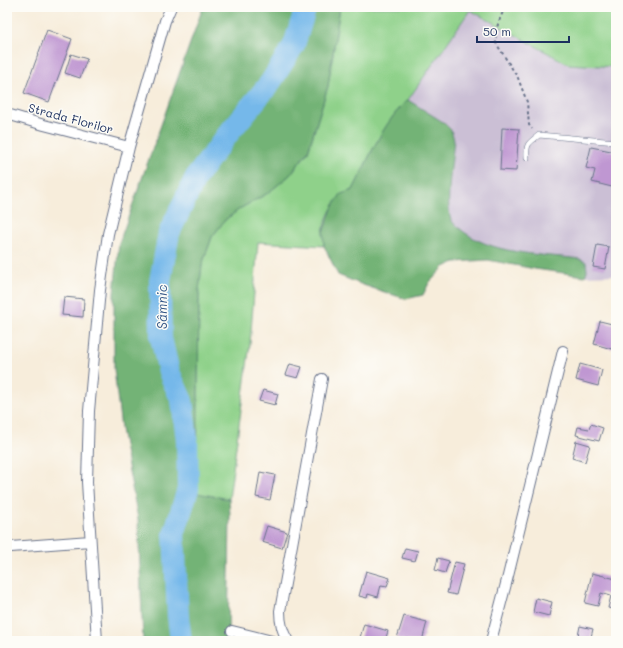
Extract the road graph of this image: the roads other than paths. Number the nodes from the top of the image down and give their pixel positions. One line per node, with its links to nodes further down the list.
1 (171, 7): 4 (street)
2 (7, 114): 4 (street, Strada Florilor)
3 (616, 142): 5 (lane)
4 (129, 147): 8 (street)
5 (527, 158)
6 (563, 351): 14 (street)
7 (322, 379): 13 (street)
8 (90, 541): 9 (street); 11 (street)
9 (7, 545)
10 (232, 631): 12 (street)
11 (97, 641)
12 (272, 641)
13 (288, 641)
14 (491, 641)

